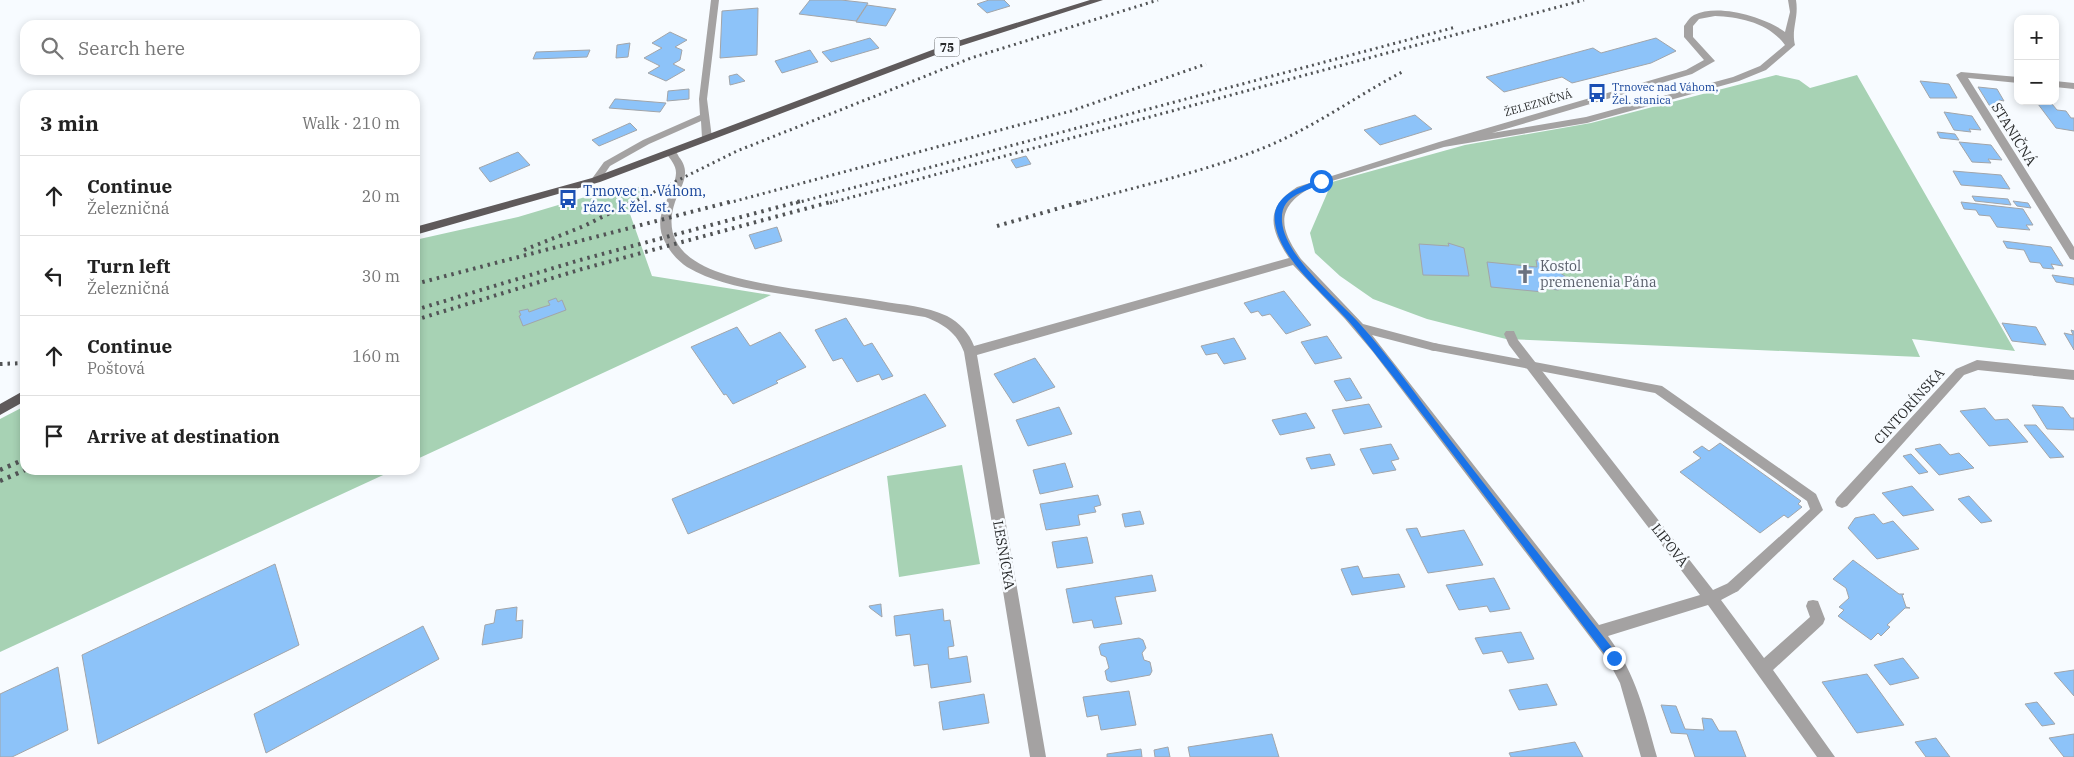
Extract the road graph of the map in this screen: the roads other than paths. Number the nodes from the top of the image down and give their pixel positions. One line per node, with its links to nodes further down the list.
1 (716, 0): 8 (lane)
2 (1099, 0): 9 (main road, 75)
3 (1792, 0): 4 (street)
4 (1790, 45): 10 (street, ŽELEZNIČNÁ); 10 (street, ŽELEZNIČNÁ)
5 (2014, 80): 14 (street, STANIČNÁ)
6 (2059, 84): 7 (street)
7 (2074, 86)
8 (705, 116): 9 (lane); 12 (lane)
9 (707, 138): 11 (main road, 75)
10 (1444, 144): 15 (street, ŽELEZNIČNÁ)
11 (672, 152): 12 (main road, 75); 19 (street, LESNÍCKA)
12 (596, 180): 13 (main road, 75)
13 (420, 231)
14 (2074, 256)
15 (1296, 260): 16 (street, ŽELEZNIČNÁ); 19 (street)
16 (1358, 327): 18 (street); 28 (street, ŽELEZNIČNÁ)
17 (1510, 334): 20 (street, LIPOVÁ)
18 (1434, 347): 20 (lane)
19 (970, 352): 30 (street, LESNÍCKA)
20 (1530, 363): 25 (lane); 26 (street, LIPOVÁ)
21 (2074, 375): 24 (street, CINTORÍNSKA)
22 (20, 398): 23 (main road)
23 (0, 410)
24 (1842, 502)
25 (1733, 587): 26 (street)
26 (1710, 598): 28 (street); 29 (street, LIPOVÁ)
27 (1813, 606): 29 (street)
28 (1595, 633): 31 (street, ŽELEZNIČNÁ)
29 (1763, 669): 32 (street, LIPOVÁ)
30 (1038, 757)
31 (1649, 757)
32 (1827, 757)

